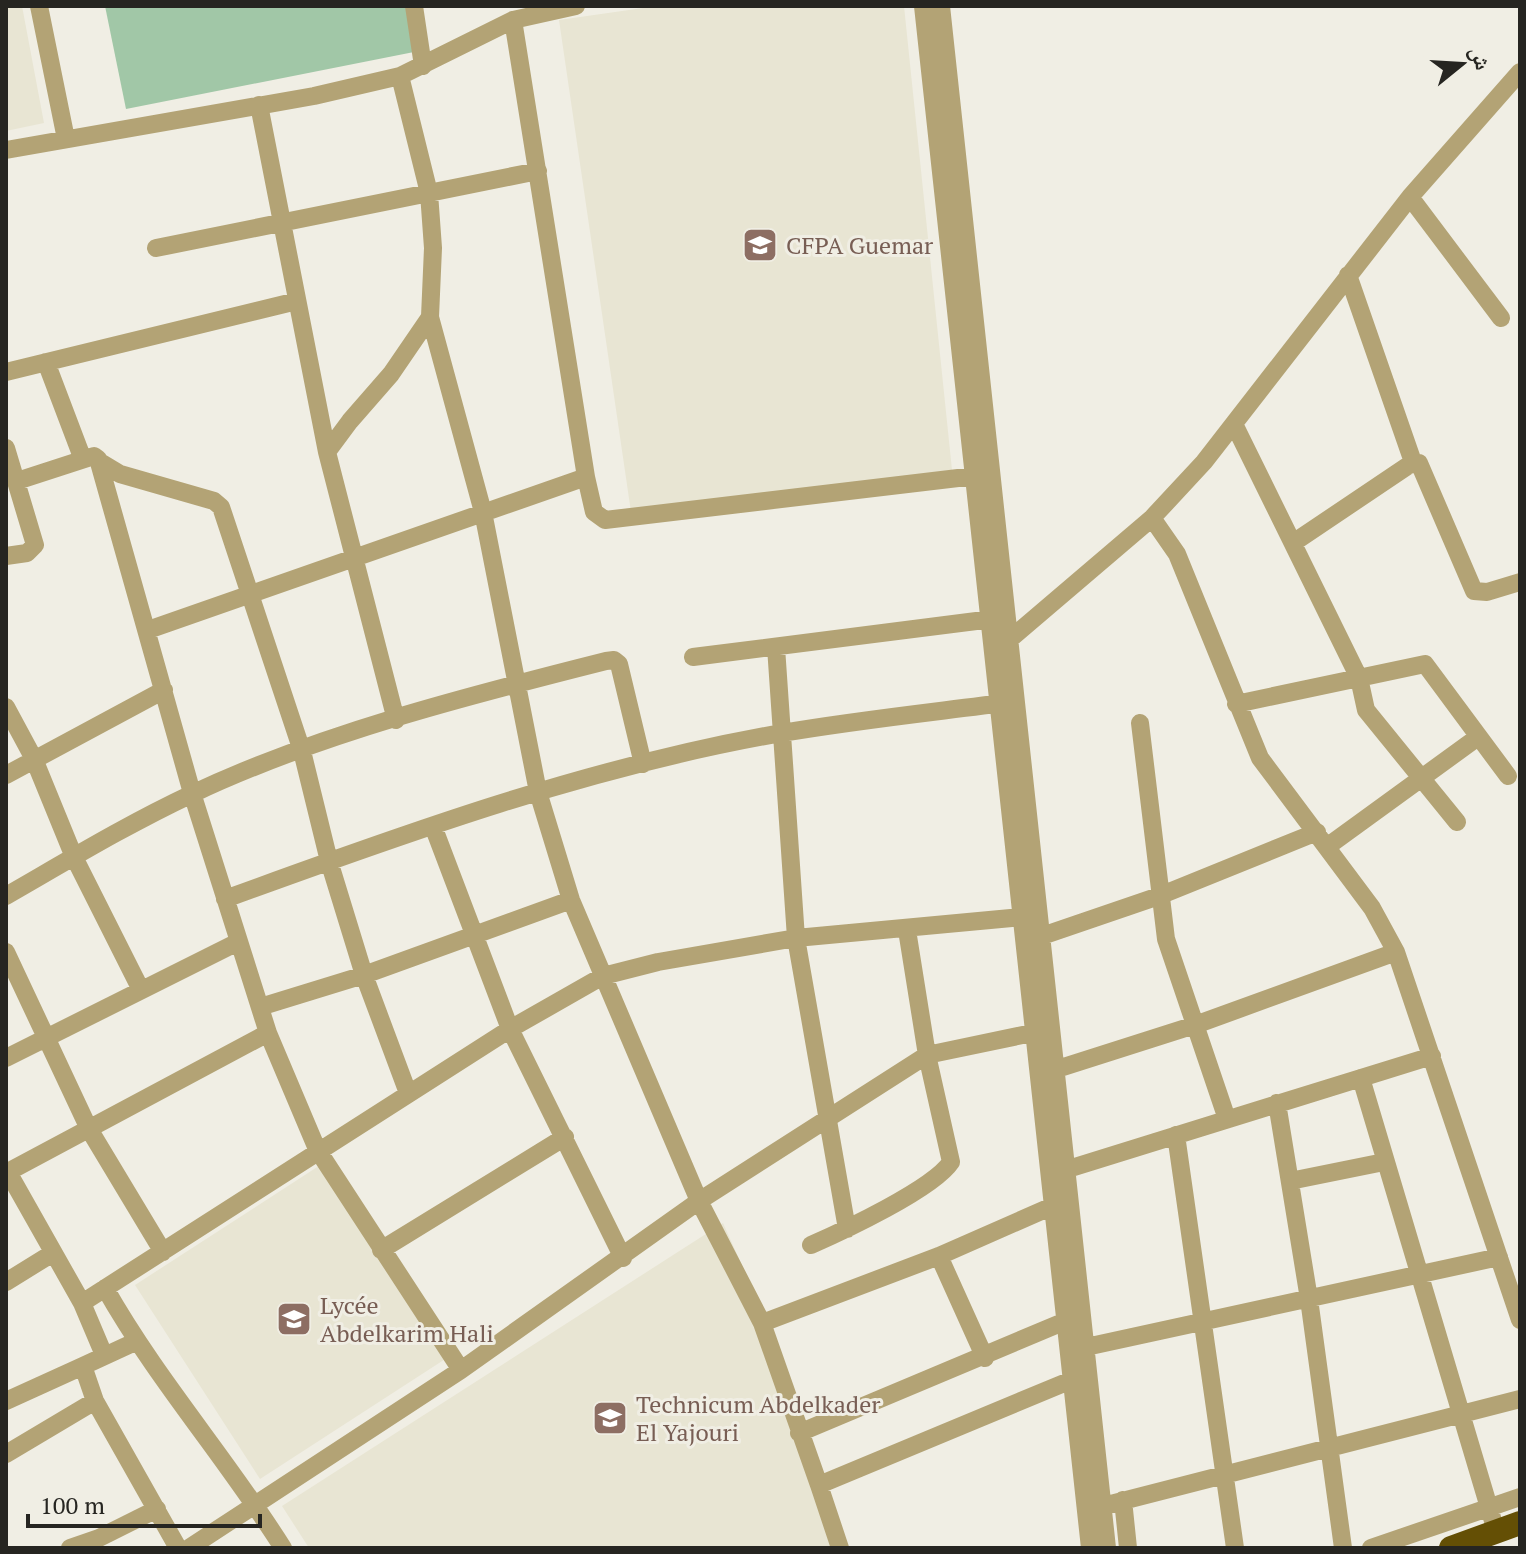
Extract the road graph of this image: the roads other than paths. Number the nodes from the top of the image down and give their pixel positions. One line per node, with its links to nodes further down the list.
1 (39, 6): 11 (street)
2 (414, 6): 7 (street)
3 (576, 6): 6 (street)
4 (923, 6): 29 (street)
5 (941, 6): 39 (street)
6 (513, 20): 7 (street); 13 (street)
7 (423, 66): 9 (street)
8 (1520, 72): 15 (street)
9 (400, 76): 10 (street); 14 (street)
10 (259, 105): 11 (street); 16 (street)
11 (66, 139): 12 (street)
12 (6, 150)
13 (538, 171): 14 (street); 30 (street)
14 (429, 193): 16 (street); 20 (street)
15 (1410, 197): 18 (street); 21 (street)
16 (281, 225): 17 (street); 19 (street)
17 (156, 248)
18 (1348, 275): 24 (street); 28 (street)
19 (297, 301): 22 (street); 26 (street)
20 (430, 317): 26 (street); 32 (street)
21 (1501, 318)
22 (46, 362): 23 (street); 27 (street)
23 (6, 372)
24 (1234, 424): 33 (street); 34 (street)
25 (6, 448): 31 (street)
26 (327, 452): 36 (street)
27 (91, 460): 31 (street); 38 (street); 40 (street)
28 (1413, 462): 34 (street); 37 (street)
29 (975, 476): 30 (street); 39 (street)
30 (586, 477): 32 (street)
31 (17, 481): 35 (street)
32 (483, 512): 36 (street); 45 (street)
33 (1152, 518): 41 (street); 48 (street)
34 (1293, 543): 44 (street)
35 (6, 556)
36 (352, 559): 38 (street); 50 (street)
37 (1520, 582)
38 (251, 591): 40 (street); 54 (street)
39 (999, 618): 41 (street); 42 (street); 47 (street)
40 (148, 630): 46 (street)
41 (1009, 640): 47 (street)
42 (776, 647): 43 (street); 52 (street)
43 (693, 657)
44 (1359, 678): 48 (street); 53 (street); 59 (street)
45 (518, 683): 50 (street); 56 (street); 60 (street)
46 (164, 690): 55 (street); 61 (street)
47 (1008, 702): 52 (street); 71 (street)
48 (1236, 704): 64 (street)
49 (6, 707): 55 (street)
50 (396, 720): 54 (street)
51 (1140, 723): 68 (street)
52 (781, 733): 56 (street); 75 (street)
53 (1478, 737): 58 (street); 59 (street)
54 (302, 751): 61 (street); 66 (street)
55 (34, 759): 57 (street); 65 (street)
56 (643, 764): 60 (street)
57 (6, 775)
58 (1508, 776)
59 (1422, 780): 62 (street); 64 (street)
60 (538, 792): 63 (street); 70 (street)
61 (192, 793): 65 (street); 69 (street)
62 (1457, 822)
63 (433, 826): 66 (street); 73 (street)
64 (1322, 839): 68 (street); 78 (street)
65 (74, 857): 67 (street); 81 (street)
66 (329, 861): 69 (street); 79 (street)
67 (6, 896)
68 (1159, 896): 74 (street); 83 (street)
69 (225, 899): 76 (street)
70 (571, 900): 73 (street); 80 (street)
71 (1032, 916): 72 (street); 74 (street); 85 (street)
72 (907, 930): 75 (street); 88 (street)
73 (475, 934): 79 (street); 84 (street)
74 (1042, 936): 91 (street)
75 (796, 938): 80 (street); 96 (street)
76 (238, 942): 81 (street); 82 (street)
77 (6, 952): 87 (street)
78 (1396, 952): 83 (street); 89 (street)
79 (364, 975): 82 (street); 93 (street)
80 (603, 976): 84 (street); 105 (street)
81 (140, 988): 87 (street)
82 (260, 1007): 86 (street)
83 (1195, 1025): 91 (street); 95 (street)
84 (510, 1029): 93 (street); 99 (street)
85 (1037, 1032): 88 (street); 106 (street)
86 (268, 1033): 97 (street); 100 (street)
87 (45, 1038): 90 (street); 97 (street)
88 (927, 1055): 96 (street); 107 (street)
89 (1432, 1056): 92 (street); 113 (street)
90 (6, 1058)
91 (1057, 1069): 102 (street)
92 (1361, 1078): 94 (street); 101 (street)
93 (408, 1093): 100 (street)
94 (1277, 1103): 95 (street); 104 (street)
95 (1227, 1119): 98 (street)
96 (826, 1120): 105 (street); 107 (street)
97 (89, 1129): 103 (street); 110 (street)
98 (1176, 1135): 102 (street); 122 (street)
99 (565, 1137): 109 (street); 114 (street)
100 (317, 1149): 109 (street); 110 (street)
101 (1384, 1162): 104 (street); 115 (street)
102 (1068, 1169): 125 (street)
103 (7, 1173): 111 (street)
104 (1290, 1181): 118 (street)
105 (699, 1201): 114 (street); 123 (street)
106 (1055, 1205): 112 (street); 120 (street)
107 (847, 1229): 108 (street)
108 (811, 1245)
109 (381, 1250): 129 (street)
110 (163, 1252): 117 (street)
111 (53, 1253): 116 (street); 119 (street)
112 (939, 1256): 123 (street); 127 (street)
113 (1499, 1257): 115 (street); 121 (street)
114 (623, 1258): 129 (street)
115 (1418, 1275): 118 (street); 134 (street)
116 (6, 1282)
117 (105, 1288): 119 (street); 124 (street)
118 (1309, 1299): 122 (street); 136 (street)
119 (82, 1303): 126 (street)
120 (1068, 1320): 127 (street); 130 (street)
121 (1520, 1320)
122 (1203, 1322): 125 (street); 138 (street)
123 (762, 1323): 135 (street)
124 (135, 1342): 126 (street); 142 (street)
125 (1086, 1347): 143 (street)
126 (104, 1355): 128 (street)
127 (985, 1358): 135 (street)
128 (83, 1366): 132 (street); 133 (street)
129 (461, 1370): 142 (street)
130 (1074, 1379): 139 (street); 153 (street)
131 (1520, 1399): 134 (street)
132 (6, 1401)
133 (95, 1401): 137 (street); 145 (street)
134 (1459, 1414): 136 (street); 144 (street)
135 (799, 1433): 139 (street)
136 (1330, 1448): 138 (street); 157 (street)
137 (7, 1452)
138 (1225, 1475): 141 (street); 156 (street)
139 (819, 1485): 152 (street)
140 (1520, 1497): 144 (street)
141 (1123, 1500): 143 (street); 155 (street)
142 (256, 1505): 150 (street); 151 (street)
143 (1103, 1506): 154 (street)
144 (1489, 1508): 147 (street); 158 (street)
145 (157, 1509): 148 (street); 149 (street)
146 (1520, 1523): 147 (highway)
147 (1496, 1531): 159 (highway)
148 (70, 1548)
149 (178, 1548)
150 (189, 1548)
151 (283, 1548)
152 (840, 1548)
153 (1090, 1548)
154 (1107, 1548)
155 (1128, 1548)
156 (1235, 1548)
157 (1343, 1548)
158 (1371, 1548)
159 (1451, 1548)

